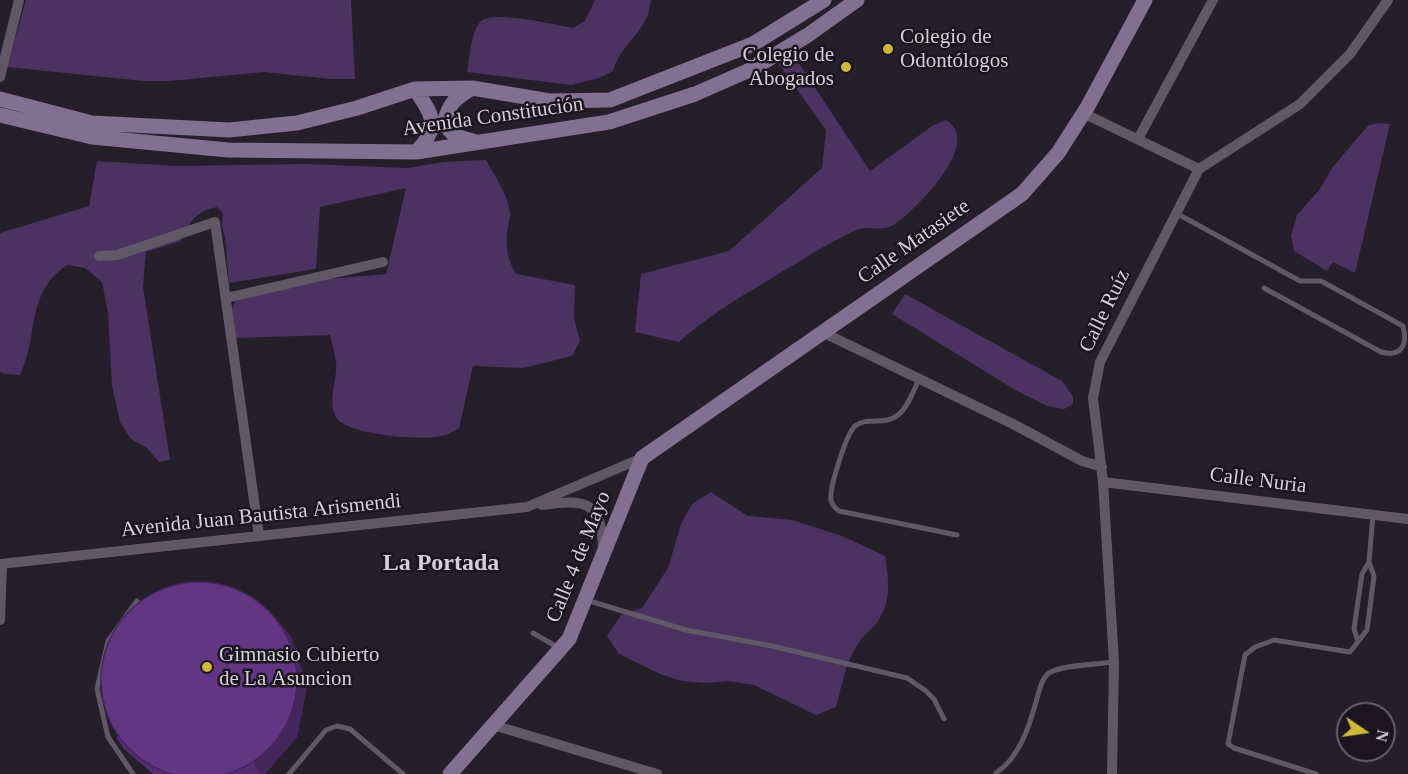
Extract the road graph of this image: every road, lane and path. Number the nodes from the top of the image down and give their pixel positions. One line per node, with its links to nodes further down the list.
1 (19, 0): 7 (street)
2 (824, 0): 8 (street, Avenida Constitución)
3 (857, 0): 14 (street, Avenida Constitución)
4 (1145, 0): 11 (street, Calle Matasiete)
5 (1213, 0): 13 (street)
6 (1388, 0): 16 (street, Calle Ruíz)
7 (0, 77)
8 (472, 88): 9 (street, Avenida Constitución); 14 (street)
9 (415, 89): 10 (street, Avenida Constitución); 15 (street)
10 (0, 99)
11 (1083, 113): 13 (street); 22 (street, Calle Matasiete)
12 (0, 115): 15 (street, Avenida Constitución)
13 (1138, 139): 16 (street)
14 (478, 143): 15 (street, Avenida Constitución)
15 (416, 152)
16 (1199, 169): 17 (street, Calle Ruíz)
17 (1176, 213): 20 (lane); 25 (street, Calle Ruíz)
18 (99, 256): 21 (street)
19 (383, 262): 21 (street)
20 (1264, 288)
21 (226, 298): 31 (street)
22 (822, 332): 23 (street); 24 (street, Calle Matasiete)
23 (920, 379): 25 (street); 30 (lane)
24 (642, 458): 27 (street, Avenida Juan Bautista Arismendi); 32 (street, Calle 4 de Mayo)
25 (1102, 467): 26 (street, Calle Ruíz)
26 (1103, 482): 28 (street, Calle Nuria); 41 (street, Calle Ruíz)
27 (527, 507): 31 (street, Avenida Juan Bautista Arismendi); 32 (street, Avenida Juan Bautista Arismendi)
28 (1373, 515): 29 (street, Calle Nuria); 33 (lane)
29 (1408, 519)
30 (957, 535)
31 (259, 536): 34 (street, Avenida Juan Bautista Arismendi)
32 (603, 556): 35 (street, Calle 4 de Mayo)
33 (1369, 562): 39 (lane); 39 (lane)
34 (1, 564): 37 (street)
35 (585, 600): 40 (street, Calle 4 de Mayo); 42 (lane)
36 (137, 601): 44 (lane)
37 (0, 620)
38 (533, 633): 40 (lane)
39 (1358, 640): 51 (lane)
40 (561, 648): 43 (street, Calle 4 de Mayo)
41 (1114, 662): 49 (lane); 50 (street, Calle Ruíz)
42 (944, 719)
43 (493, 725): 47 (street, Calle 4 de Mayo); 48 (street)
44 (133, 774)
45 (289, 774): 46 (lane)
46 (403, 774)
47 (450, 774)
48 (657, 774)
49 (996, 774)
50 (1112, 774)
51 (1316, 774)

